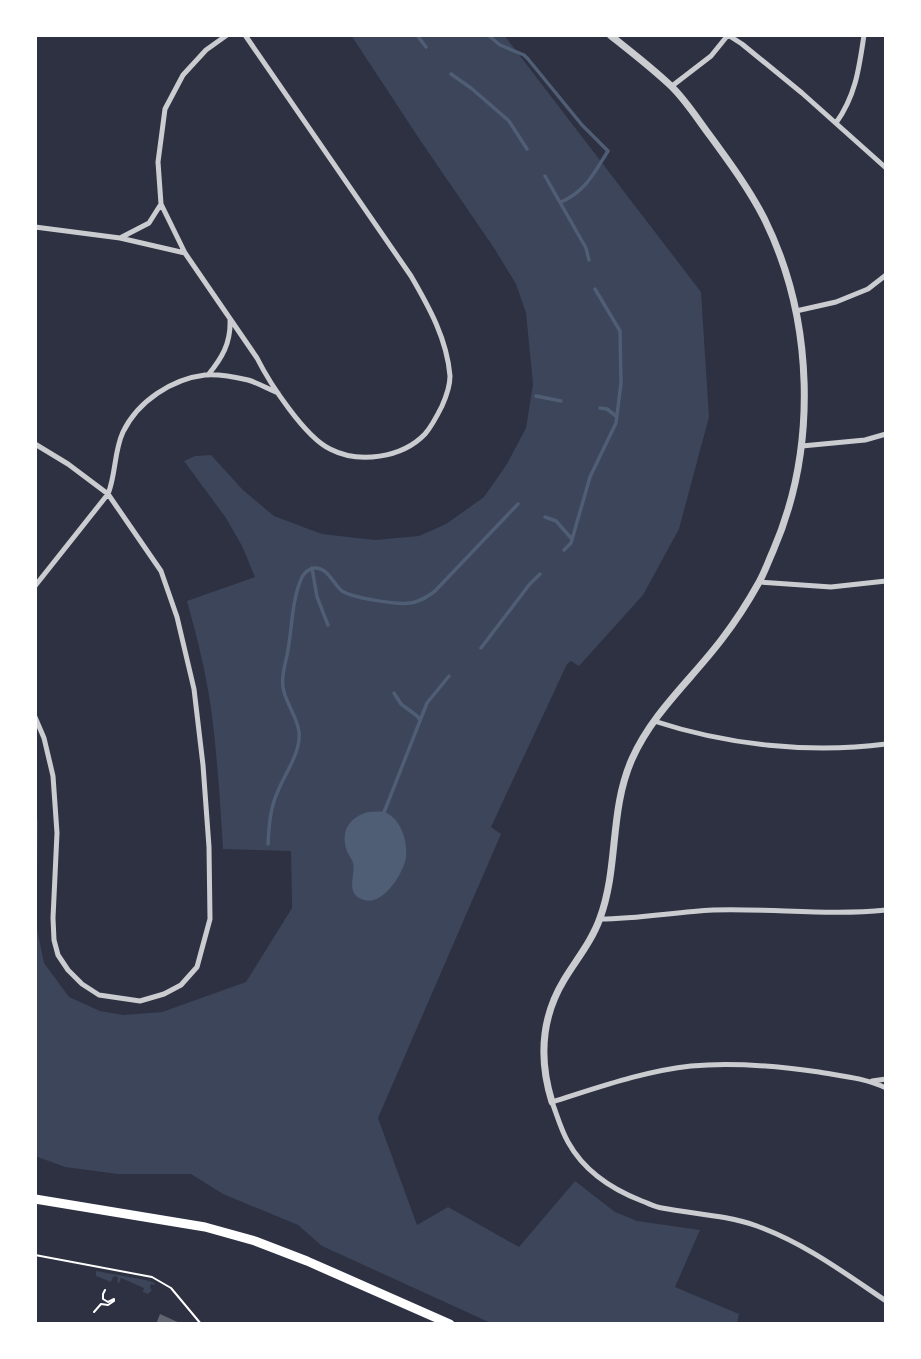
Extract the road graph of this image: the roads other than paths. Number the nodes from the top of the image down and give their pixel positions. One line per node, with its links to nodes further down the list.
1 (227, 35): 9 (street)
2 (245, 35): 17 (street)
3 (610, 35): 6 (street)
4 (728, 35): 6 (street); 7 (street)
5 (864, 35): 7 (street)
6 (672, 86): 14 (street)
7 (836, 123): 8 (street)
8 (886, 168)
9 (161, 204): 11 (street); 12 (street)
10 (35, 227): 11 (street)
11 (120, 237): 12 (street)
12 (185, 253): 15 (street)
13 (886, 275): 14 (street)
14 (796, 311): 20 (street)
15 (229, 317): 16 (street); 17 (street)
16 (210, 372): 17 (street); 21 (street)
17 (279, 393)
18 (886, 434): 20 (street)
19 (35, 444): 21 (street)
20 (802, 446): 23 (street)
21 (108, 494): 24 (street); 25 (street)
22 (886, 580): 23 (street)
23 (760, 582): 26 (street)
24 (35, 586)
25 (35, 717)
26 (654, 721): 27 (street); 29 (street)
27 (886, 744)
28 (886, 909): 29 (street)
29 (600, 919): 33 (street)
30 (886, 1079): 31 (street)
31 (871, 1081): 32 (street); 33 (street)
32 (886, 1088)
33 (552, 1102): 35 (street)
34 (35, 1199): 36 (highway)
35 (886, 1301)
36 (450, 1324)

